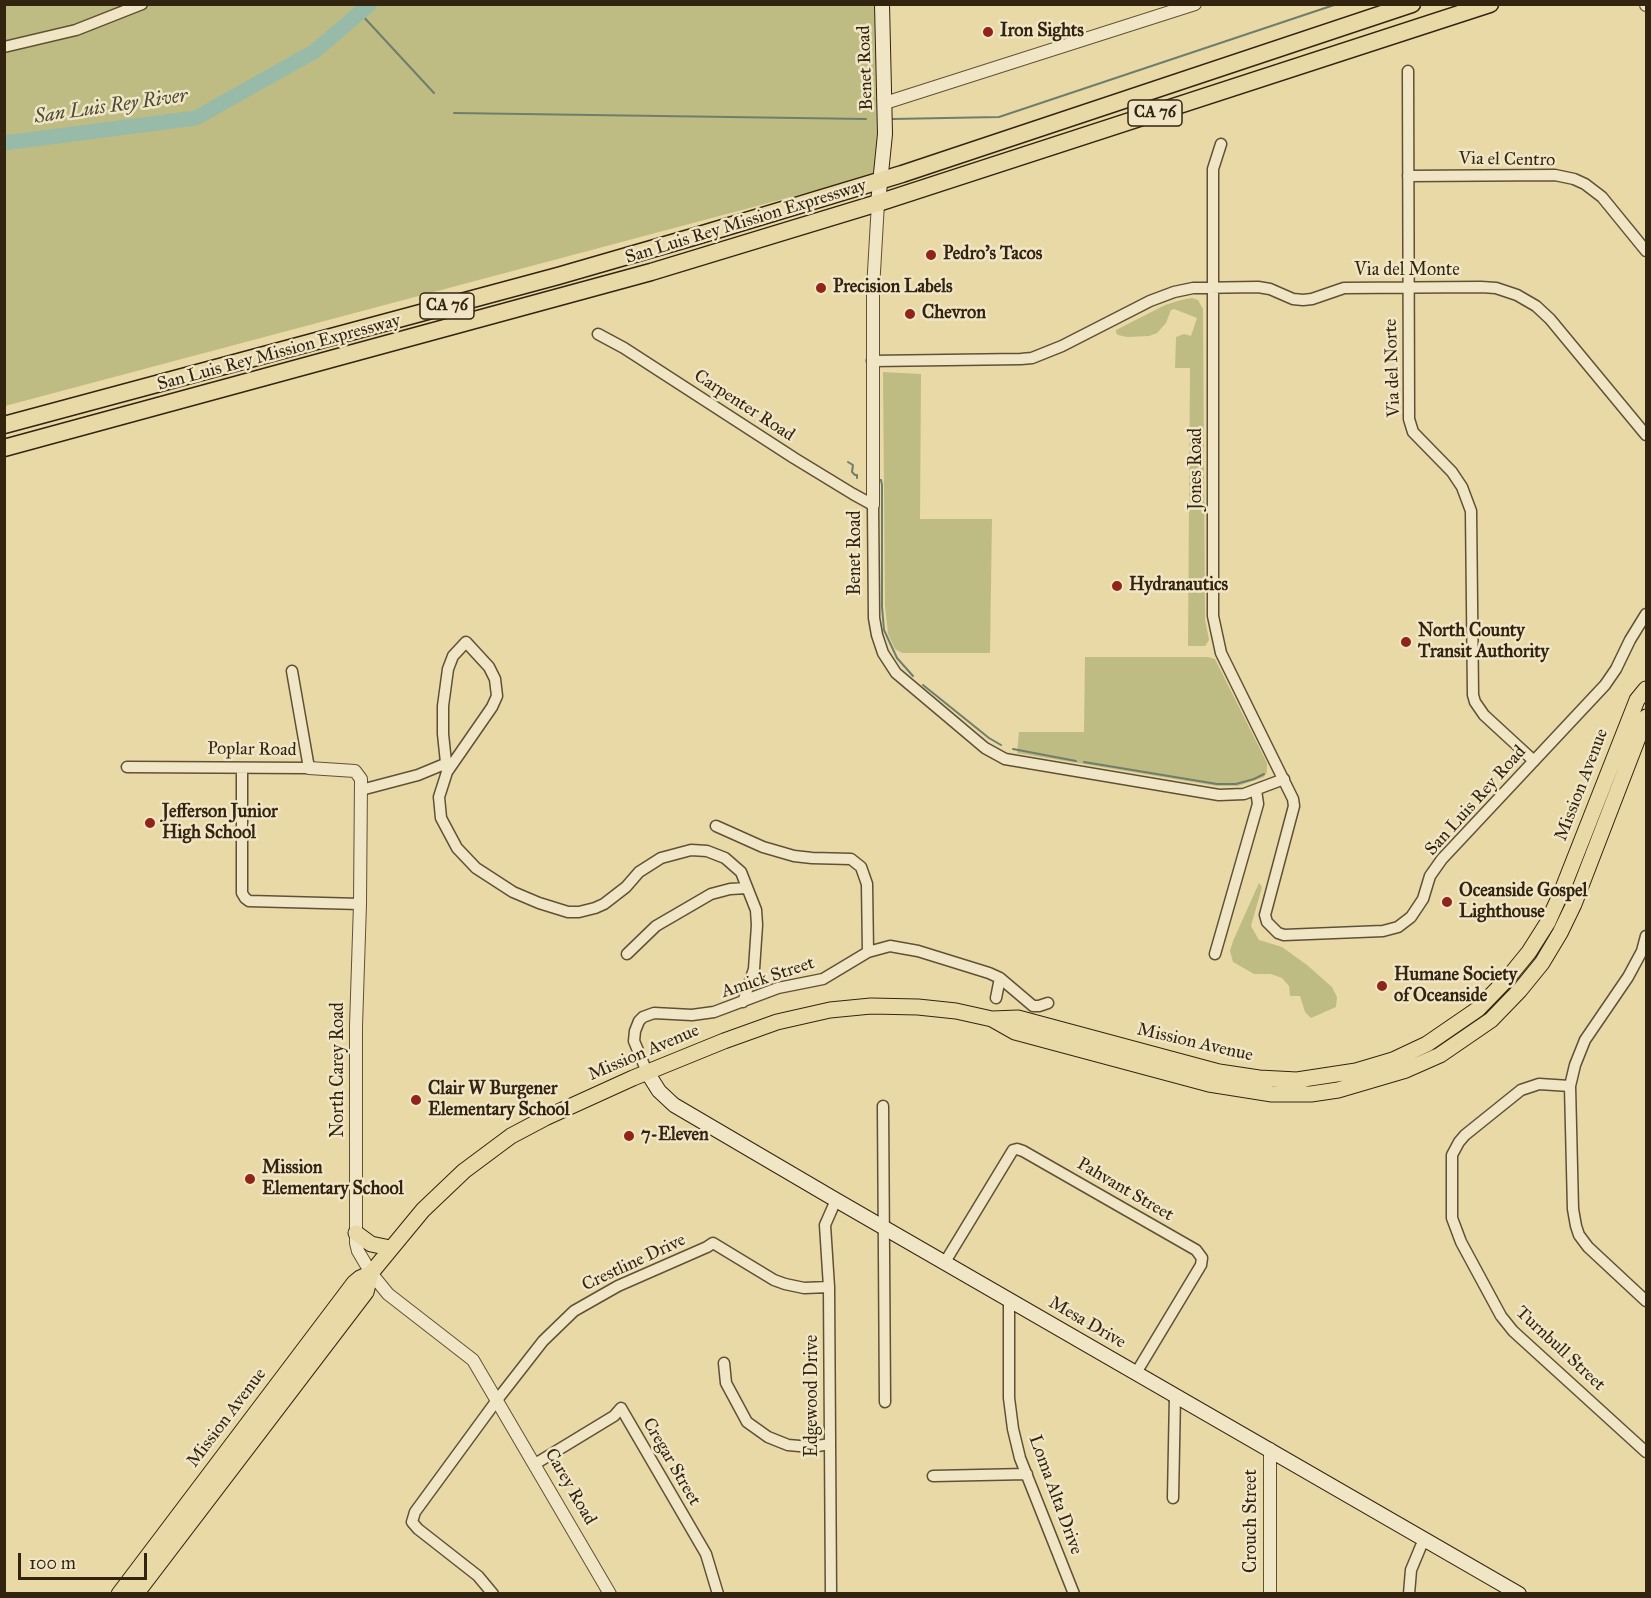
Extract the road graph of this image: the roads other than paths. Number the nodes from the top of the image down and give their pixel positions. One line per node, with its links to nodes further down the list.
1 (142, 4): 6 (street)
2 (882, 4): 8 (main road, Benet Road)
3 (1195, 4): 8 (street)
4 (1412, 4): 11 (highway, San Luis Rey Mission Expressway / CA 76)
5 (1490, 4): 12 (highway, San Luis Rey Mission Expressway / CA 76)
6 (4, 47)
7 (1408, 71): 10 (street, Via del Norte)
8 (885, 103): 11 (main road, Benet Road)
9 (1221, 144): 14 (street, Jones Road)
10 (1408, 176): 13 (street, Via el Centro); 15 (street, Via del Norte)
11 (880, 180): 12 (main road, Benet Road); 18 (highway, San Luis Rey Mission Expressway / CA 76)
12 (878, 203): 17 (street, Benet Road); 20 (highway, San Luis Rey Mission Expressway / CA 76)
13 (1647, 251)
14 (1214, 287): 15 (street, Via del Monte); 17 (street, Via del Monte); 31 (street, Jones Road)
15 (1407, 288): 19 (street, Via del Monte); 26 (street, Via del Norte)
16 (598, 334): 21 (street, Carpenter Road)
17 (872, 361): 21 (street, Benet Road)
18 (4, 425)
19 (1647, 435)
20 (4, 448)
21 (873, 505): 33 (street, Benet Road)
22 (1647, 614): 26 (street, San Luis Rey Road)
23 (292, 671): 29 (street)
24 (1647, 689): 45 (main road, Mission Avenue)
25 (1647, 717): 45 (main road, Mission Avenue)
26 (1534, 761): 31 (street, San Luis Rey Road)
27 (127, 766): 28 (street, Poplar Road)
28 (242, 768): 29 (street, Poplar Road); 36 (street)
29 (309, 768): 32 (street, Poplar Road)
30 (447, 768): 30 (street); 32 (street); 35 (street)
31 (1284, 779): 33 (street, Benet Road)
32 (361, 790): 36 (street, North Carey Road)
33 (1256, 790): 40 (street)
34 (716, 826): 38 (street)
35 (747, 888): 39 (street); 43 (street)
36 (360, 904): 51 (street, North Carey Road)
37 (1647, 936): 47 (street)
38 (868, 952): 41 (street, Amick Street); 43 (street, Amick Street)
39 (627, 954)
40 (1215, 954)
41 (1000, 978): 42 (street); 44 (street, Amick Street)
42 (996, 998)
43 (743, 1002): 46 (street, Amick Street)
44 (1048, 1003)
45 (992, 1019): 46 (main road, Mission Avenue)
46 (647, 1072): 49 (main road, Mesa Drive); 52 (main road, Mission Avenue)
47 (1570, 1086): 56 (street); 65 (street, Turnbull Street)
48 (883, 1106): 50 (street)
49 (836, 1200): 50 (main road, Mesa Drive); 55 (street, Edgewood Drive)
50 (884, 1227): 53 (main road, Mesa Drive); 62 (street)
51 (356, 1233): 52 (main road); 54 (street, North Carey Road)
52 (390, 1248): 54 (main road, Mission Avenue)
53 (945, 1262): 57 (main road, Mesa Drive); 59 (street, Pahvant Street)
54 (371, 1273): 61 (street, North Carey Road); 71 (main road, Mission Avenue); 72 (main road, Mission Avenue)
55 (829, 1287): 61 (street, Crestline Drive); 63 (street, Edgewood Drive)
56 (1645, 1296)
57 (1009, 1299): 59 (main road, Mesa Drive); 67 (street, Loma Alta Drive)
58 (724, 1363): 63 (street)
59 (1136, 1373): 60 (main road, Mesa Drive)
60 (1175, 1395): 64 (main road, Mesa Drive); 69 (street)
61 (497, 1400): 66 (street, Carey Road); 73 (street, Crestline Drive)
62 (885, 1402)
63 (830, 1444): 76 (street, Edgewood Drive)
64 (1270, 1449): 70 (main road, Mesa Drive); 78 (street, Crouch Street)
65 (1647, 1452)
66 (535, 1464): 74 (street, Carey Road); 75 (street, Cregar Street)
67 (1027, 1474): 68 (street); 77 (street, Loma Alta Drive)
68 (933, 1476)
69 (1173, 1498)
70 (1427, 1540): 79 (street); 80 (main road, Mesa Drive)
71 (119, 1593)
72 (136, 1593)
73 (493, 1593)
74 (610, 1593)
75 (718, 1593)
76 (831, 1593)
77 (1074, 1593)
78 (1270, 1593)
79 (1409, 1593)
80 (1519, 1593)

